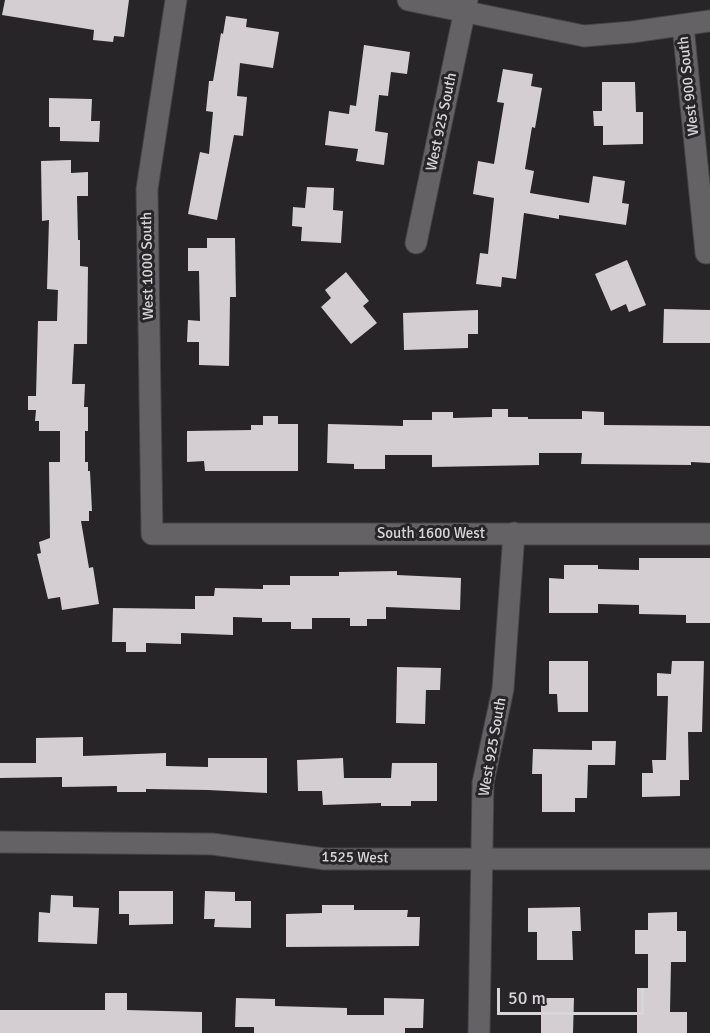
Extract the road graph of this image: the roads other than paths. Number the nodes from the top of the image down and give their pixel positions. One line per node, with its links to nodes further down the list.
1 (176, 0): 9 (street, West 1000 South)
2 (408, 0): 3 (street)
3 (466, 5): 5 (street); 6 (street, West 925 South)
4 (710, 21): 5 (street)
5 (683, 26): 7 (street, West 900 South)
6 (416, 243)
7 (706, 253)
8 (514, 533): 9 (street, South 1600 West); 10 (street, South 1600 West); 12 (street, West 925 South)
9 (152, 534)
10 (710, 534)
11 (0, 842): 12 (street, 1525 West)
12 (481, 858): 13 (street, 1525 West); 14 (street, West 925 South)
13 (710, 859)
14 (479, 1033)

